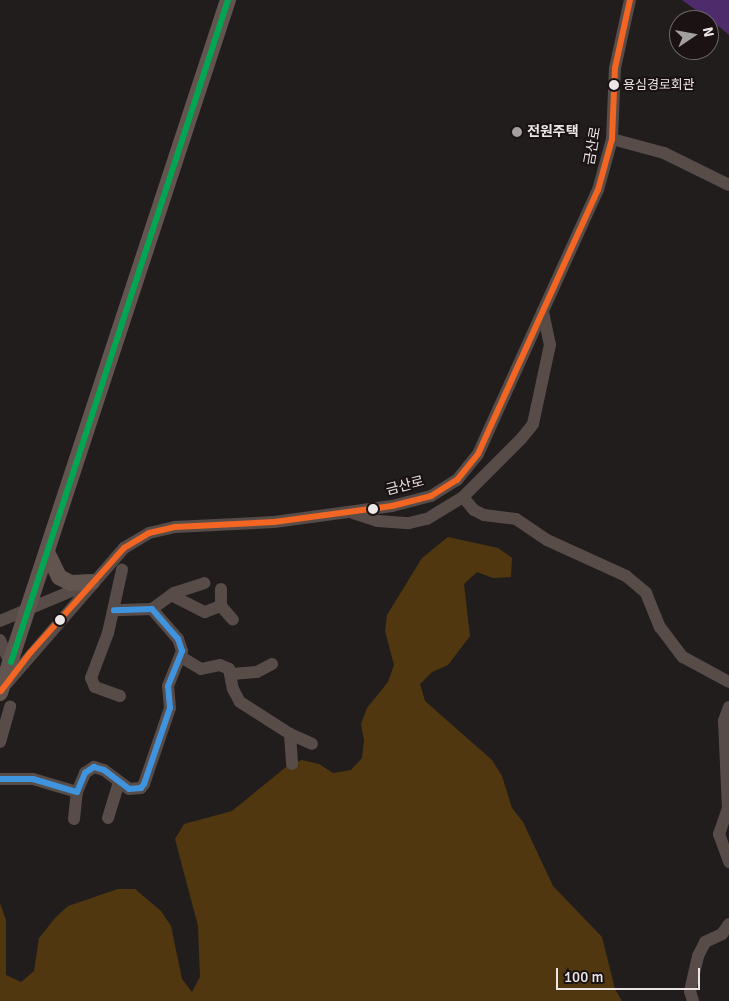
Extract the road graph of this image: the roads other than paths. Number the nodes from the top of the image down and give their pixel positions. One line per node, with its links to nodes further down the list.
1 (228, 0): 8 (main road)
2 (630, 0): 3 (street, 금산로)
3 (612, 139): 4 (street); 5 (street, 금산로)
4 (729, 186)
5 (543, 311): 6 (street); 7 (street, 금산로)
6 (463, 497): 7 (street); 25 (street)
7 (351, 512): 10 (street, 금산로)
8 (47, 552): 10 (main road); 17 (main road)
9 (122, 570): 16 (street)
10 (92, 582): 17 (street); 26 (street, 금산로)
11 (204, 583): 13 (street)
12 (221, 589): 14 (street)
13 (171, 595): 14 (street); 15 (street)
14 (221, 606): 18 (street)
15 (152, 609): 16 (street); 21 (street)
16 (114, 610): 27 (street)
17 (28, 611): 19 (street); 22 (main road)
18 (233, 620)
19 (0, 621)
20 (0, 640): 22 (street)
21 (181, 658): 24 (street); 35 (street)
22 (10, 664): 26 (main road)
23 (272, 664): 24 (street)
24 (232, 674): 30 (street)
25 (729, 682)
26 (0, 692)
27 (120, 696)
28 (10, 706): 31 (street)
29 (729, 707): 39 (street)
30 (290, 734): 32 (street); 33 (street)
31 (0, 742)
32 (312, 744)
33 (292, 764)
34 (0, 779): 36 (street)
35 (119, 782): 36 (street); 37 (street)
36 (77, 792): 38 (street)
37 (108, 818)
38 (74, 819)
39 (729, 862)
40 (729, 924): 41 (street)
41 (693, 1001)

